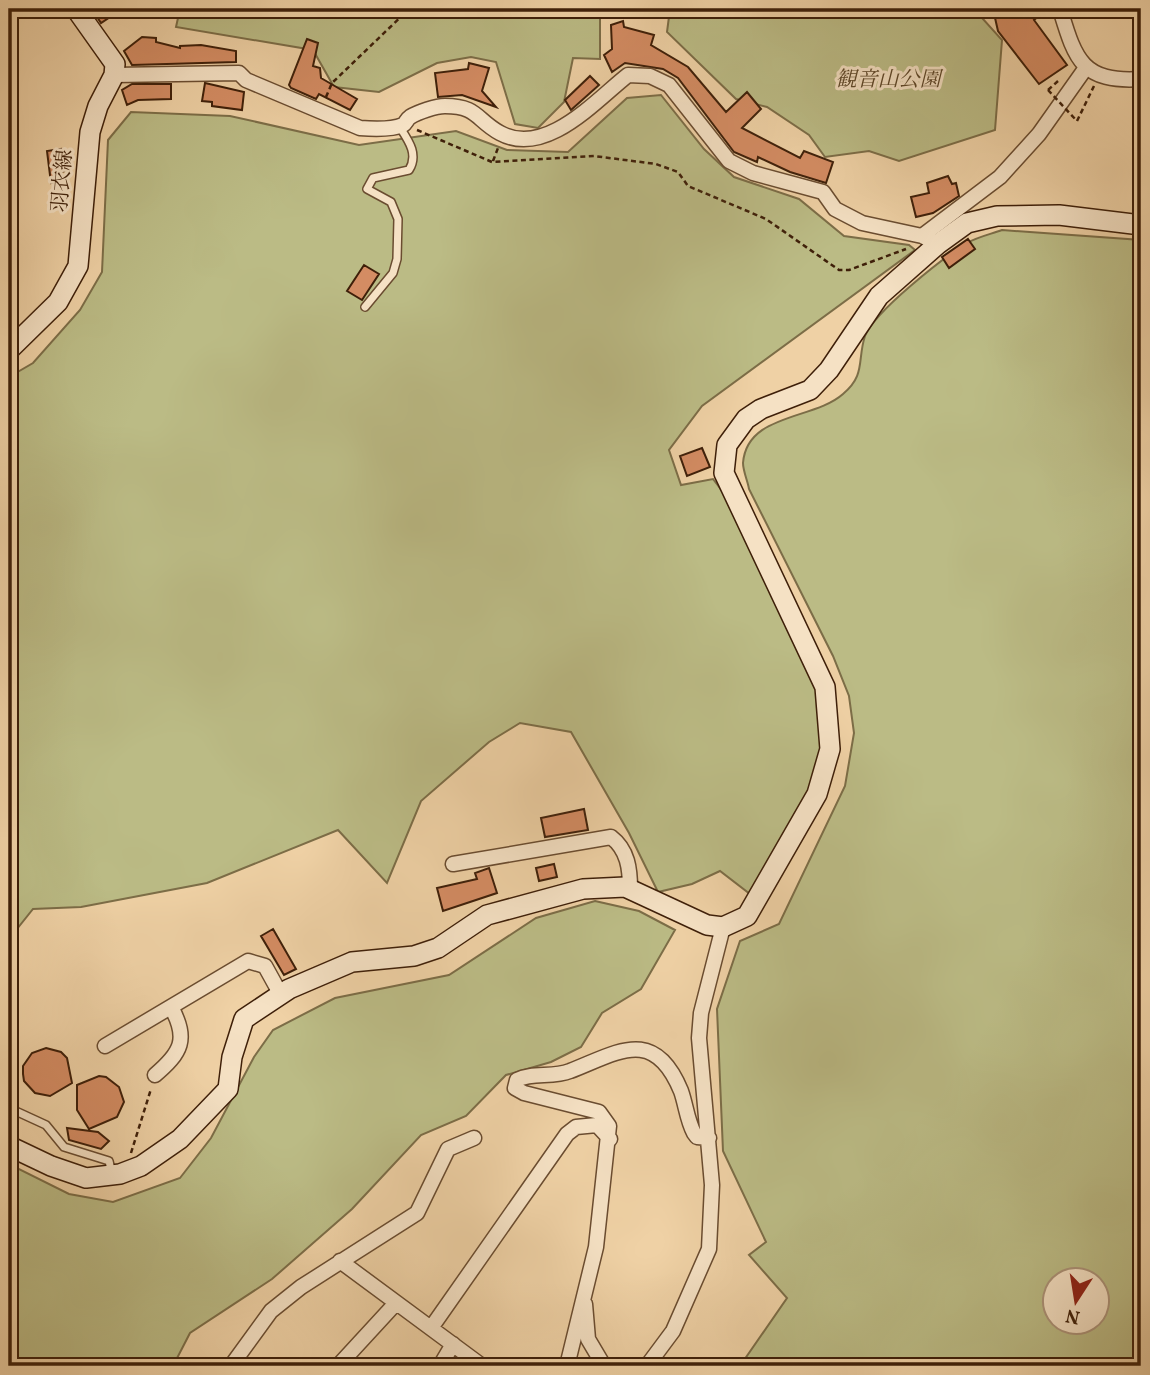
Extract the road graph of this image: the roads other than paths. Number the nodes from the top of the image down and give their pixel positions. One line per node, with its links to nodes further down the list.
1 (76, 9): 4 (street)
2 (1060, 9): 3 (street)
3 (1086, 69): 5 (street); 8 (street)
4 (114, 75): 6 (street); 10 (street, 羽衣線)
5 (1141, 79)
6 (401, 125): 8 (street); 9 (lane)
7 (1141, 225): 8 (street)
8 (924, 242): 13 (street)
9 (365, 307)
10 (9, 350)
11 (453, 864): 12 (street)
12 (630, 889): 13 (street); 14 (street)
13 (723, 927): 21 (street)
14 (281, 995): 15 (street); 25 (street)
15 (171, 1007): 16 (street); 17 (street)
16 (105, 1046)
17 (155, 1075)
18 (9, 1108): 25 (lane)
19 (9, 1134): 24 (lane)
20 (474, 1138): 26 (street)
21 (709, 1138): 22 (street); 37 (street)
22 (610, 1139): 27 (street); 29 (street)
23 (9, 1146): 24 (street)
24 (30, 1156): 25 (street)
25 (118, 1174)
26 (340, 1261): 28 (street); 31 (street)
27 (583, 1296): 35 (street); 36 (street)
28 (396, 1303): 29 (street); 32 (street)
29 (431, 1328): 30 (street)
30 (453, 1344): 33 (street); 34 (street)
31 (231, 1366)
32 (338, 1366)
33 (440, 1366)
34 (482, 1366)
35 (567, 1366)
36 (604, 1366)
37 (647, 1366)

